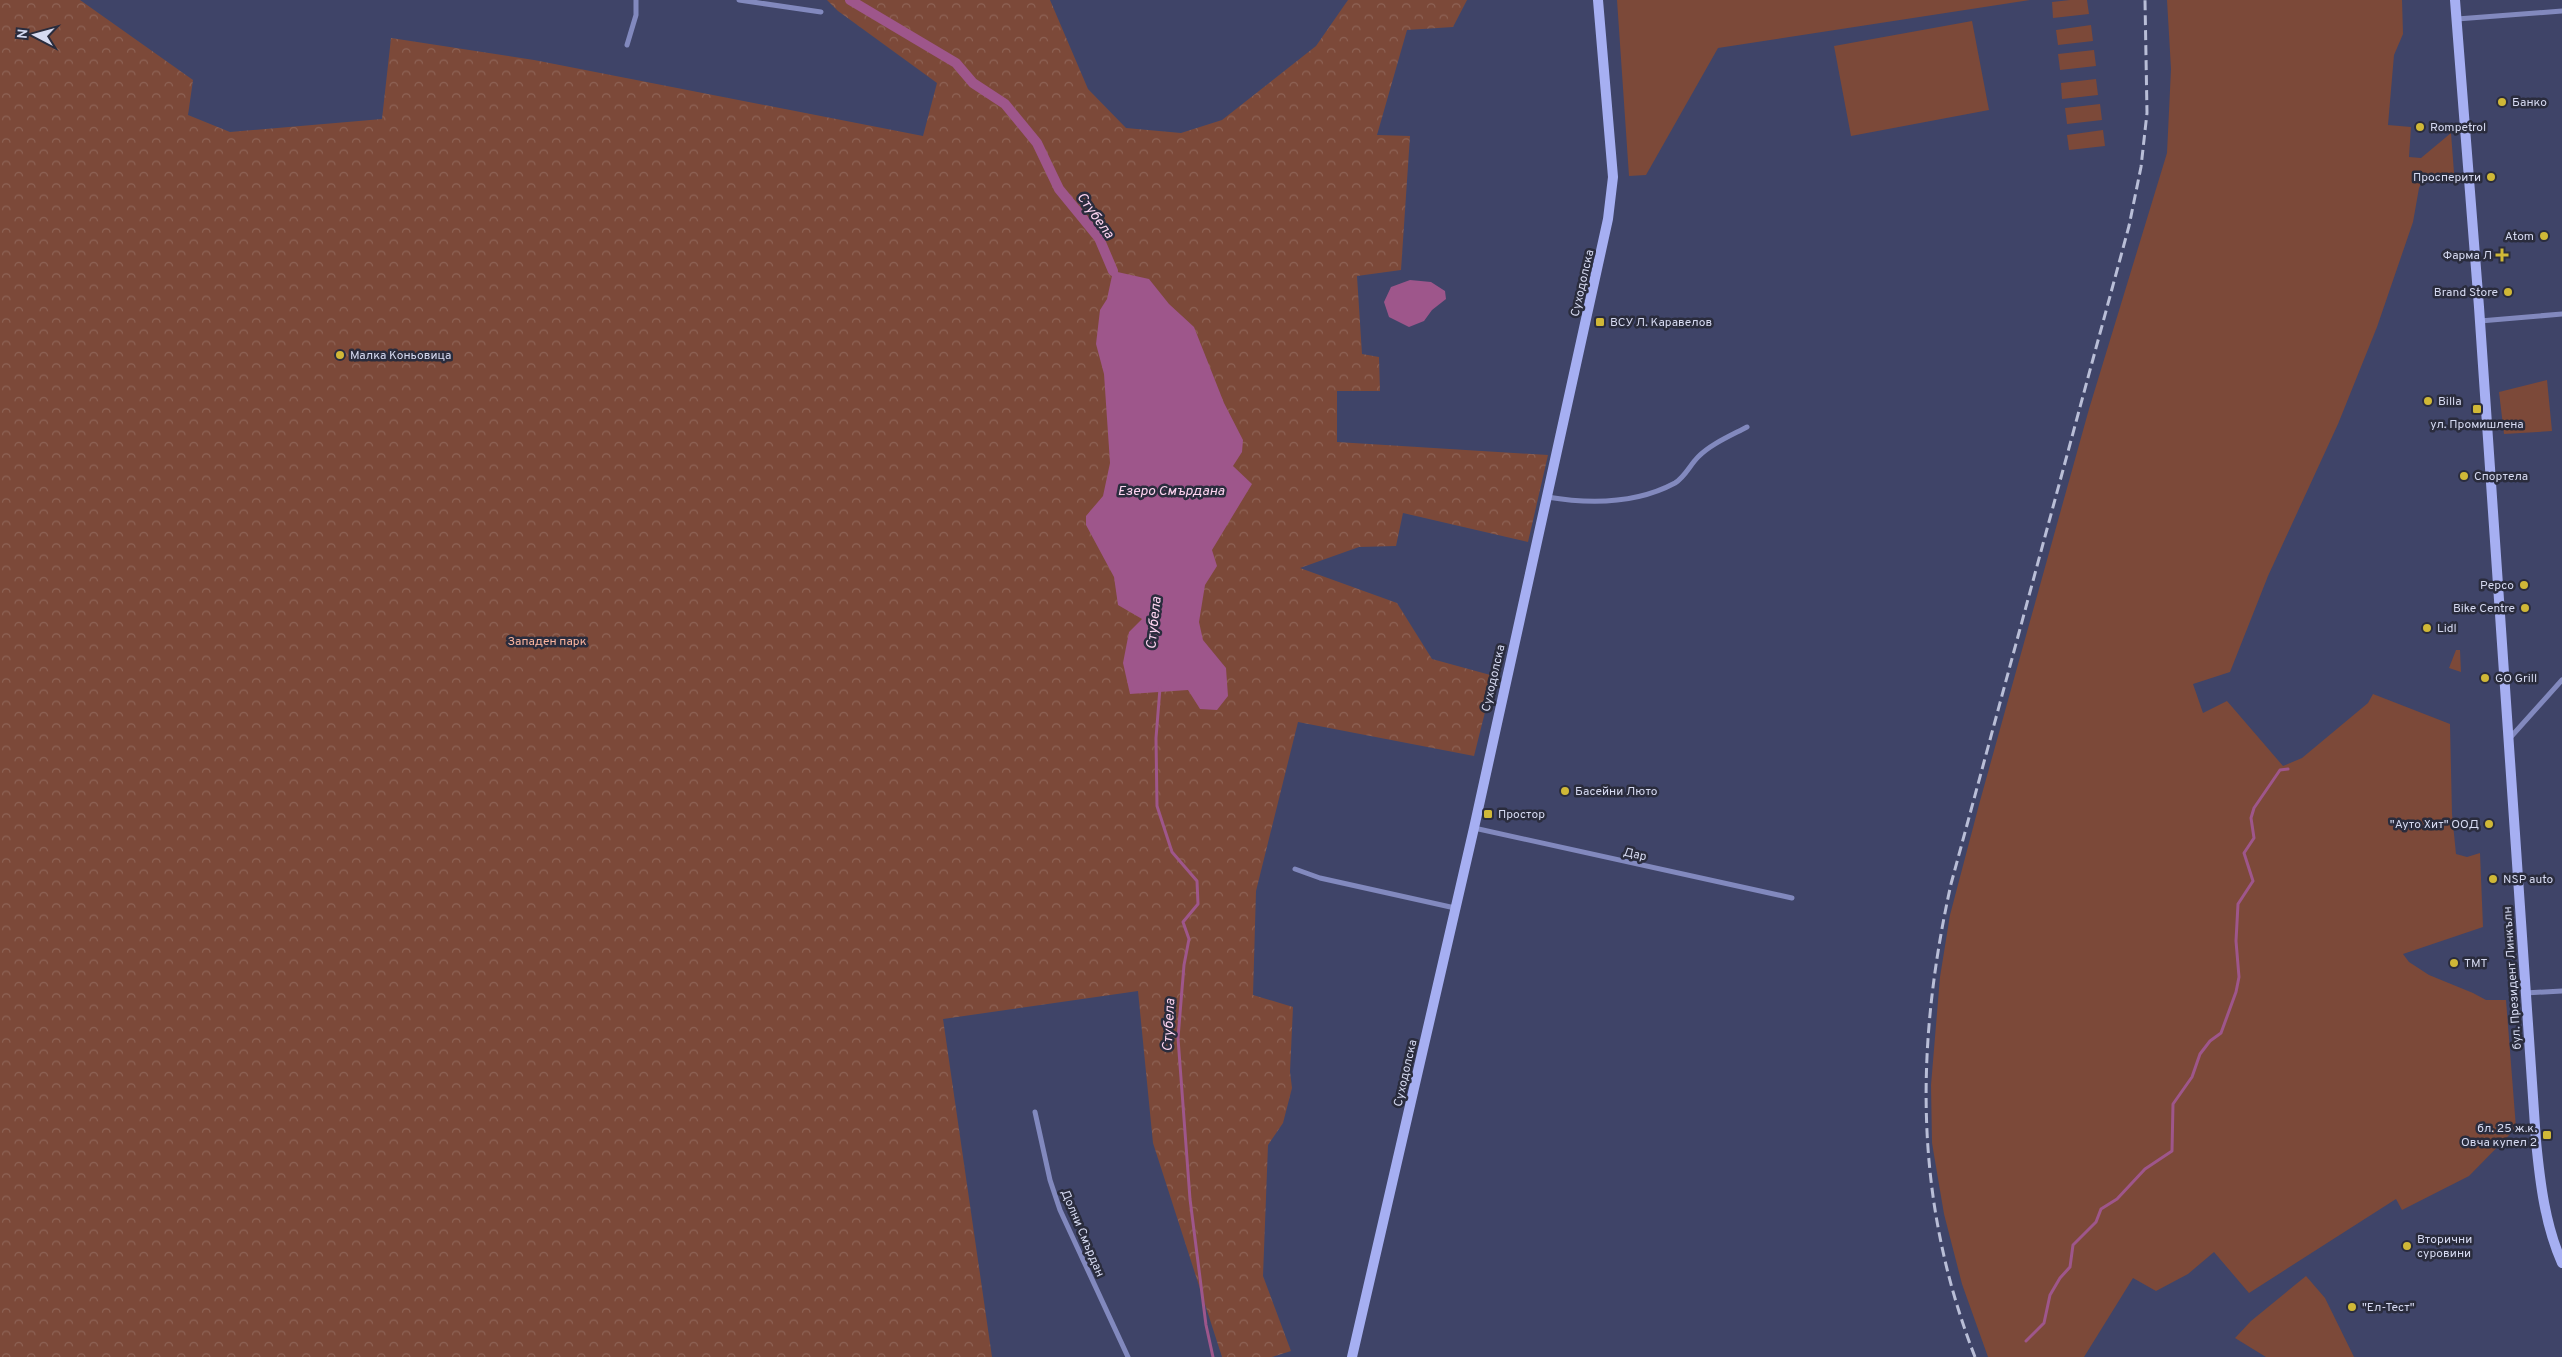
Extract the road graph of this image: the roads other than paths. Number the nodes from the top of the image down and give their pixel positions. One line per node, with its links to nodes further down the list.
1 (636, 0): 8 (street)
2 (739, 0): 6 (street)
3 (1598, 0): 12 (street, Суходолска)
4 (2455, 0): 7 (street, бул. Президент Линкълн)
5 (2562, 11): 7 (street)
6 (821, 12)
7 (2456, 19): 10 (street, бул. Президент Линкълн)
8 (627, 45)
9 (2562, 314): 10 (street)
10 (2480, 321): 14 (street, бул. Президент Линкълн)
11 (1747, 427): 12 (street)
12 (1547, 497): 15 (street, Суходолска)
13 (2562, 680): 14 (street)
14 (2508, 740): 20 (street, бул. Президент Линкълн)
15 (1474, 828): 17 (street, Дар); 18 (street, Суходолска)
16 (1295, 869): 18 (street)
17 (1792, 898)
18 (1455, 908): 24 (street, Суходолска)
19 (2562, 991): 20 (street)
20 (2526, 993): 22 (street, бул. Президент Линкълн)
21 (1035, 1112): 23 (street, Долни Смърдан)
22 (2562, 1263)
23 (1128, 1357)
24 (1352, 1357)

